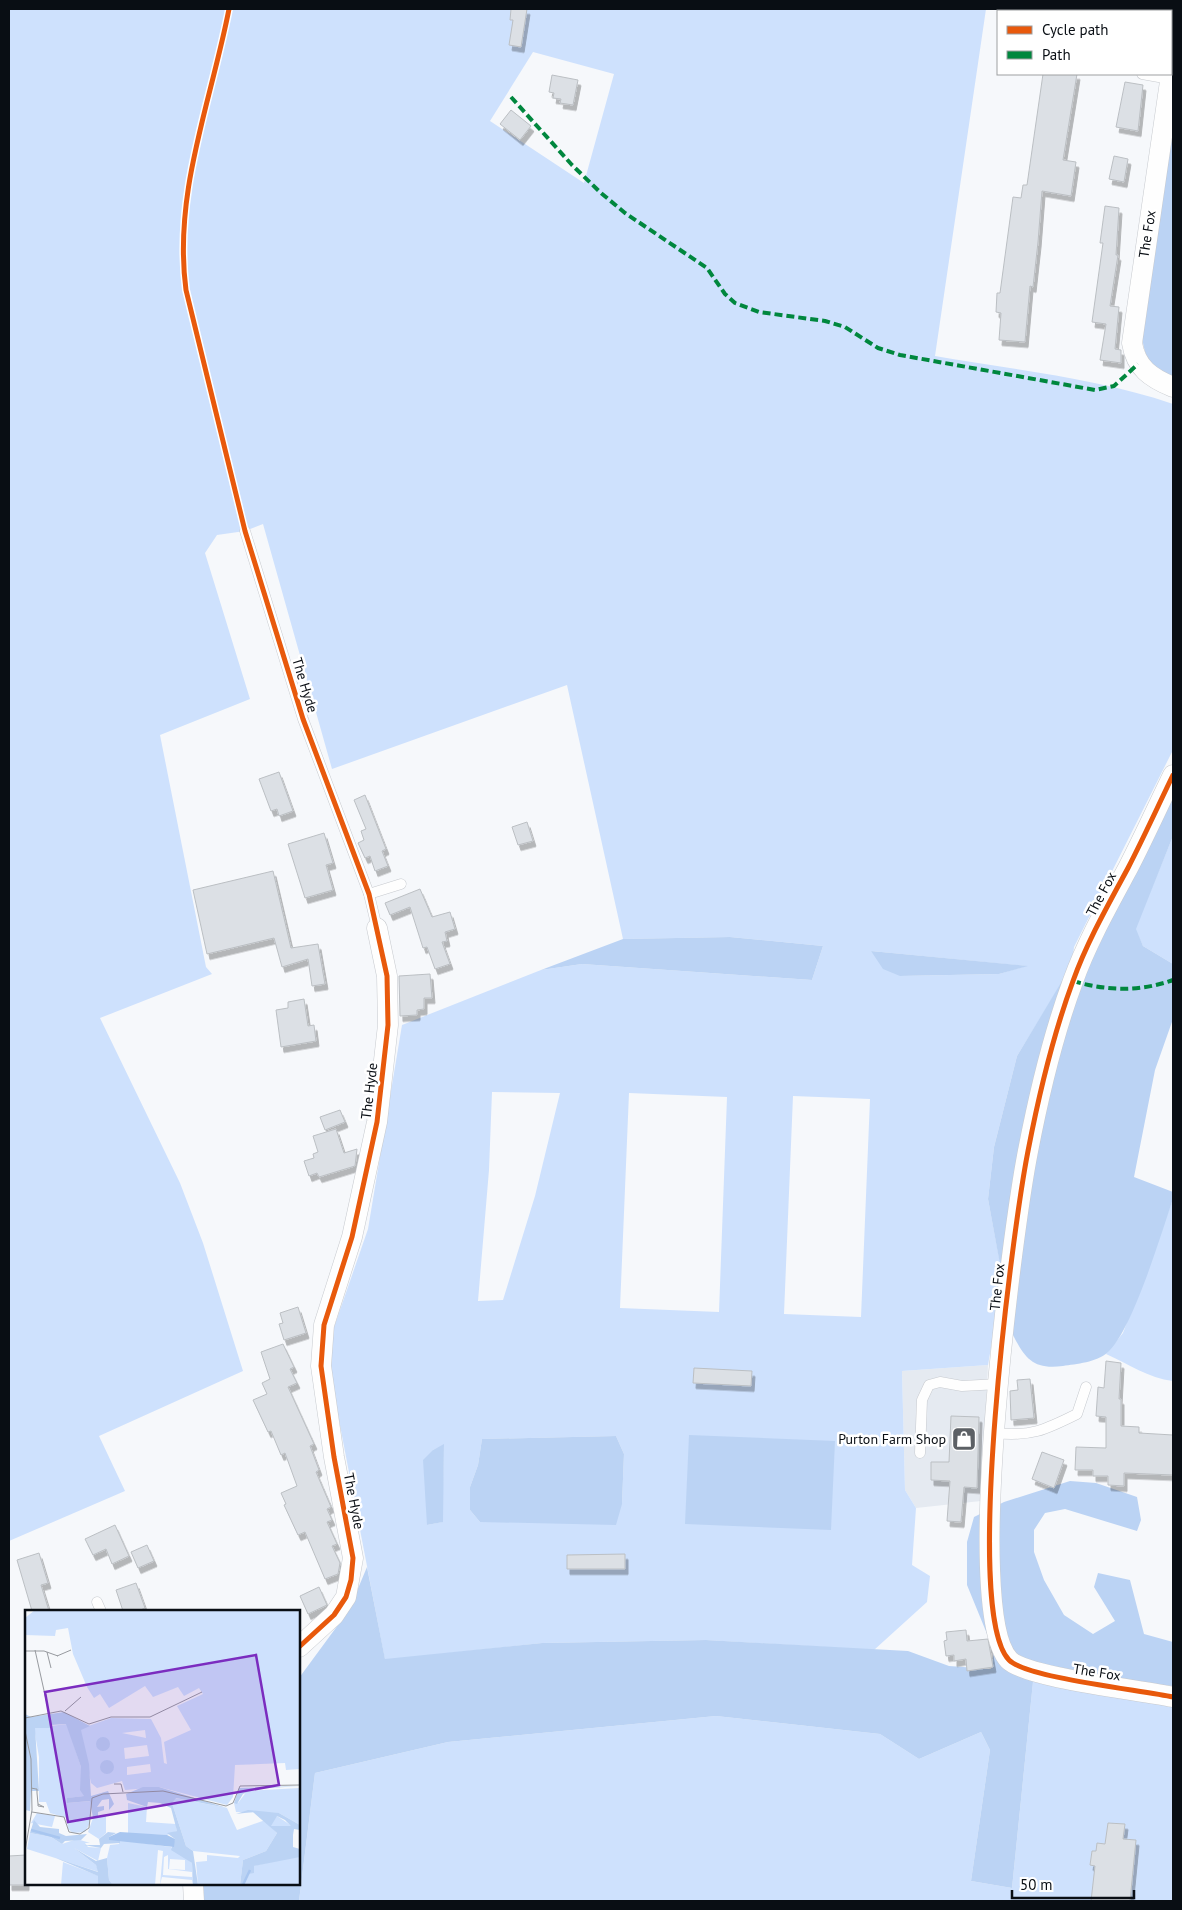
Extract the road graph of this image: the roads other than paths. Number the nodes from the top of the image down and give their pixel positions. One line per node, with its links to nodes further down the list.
1 (1171, 75): 2 (street, The Fox)
2 (1173, 388)
3 (245, 531): 6 (lane, The Hyde)
4 (1173, 775): 8 (street, The Fox)
5 (401, 884): 6 (lane)
6 (369, 894): 7 (lane, The Hyde)
7 (377, 928): 12 (street, The Hyde)
8 (998, 1384): 10 (street, The Fox); 11 (lane)
9 (1086, 1387): 10 (lane)
10 (994, 1433): 13 (street, The Fox)
11 (920, 1453)
12 (300, 1646)
13 (1173, 1697)
14 (193, 1885): 15 (street)
15 (194, 1901)

